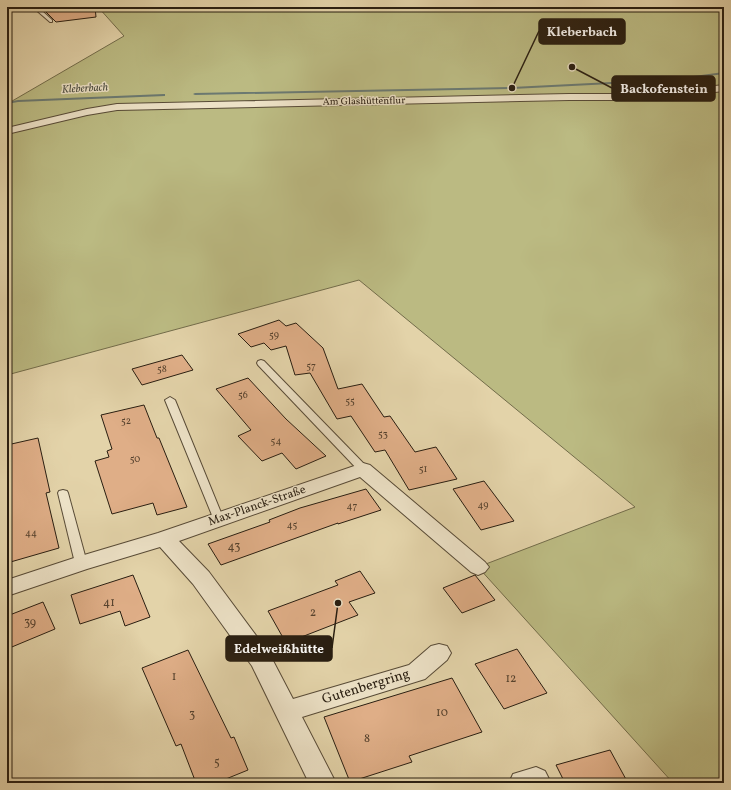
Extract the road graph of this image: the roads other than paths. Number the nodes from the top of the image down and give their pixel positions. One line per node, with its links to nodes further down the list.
1 (43, 7): 2 (lane)
2 (51, 21)
3 (724, 88): 4 (street, Am Glashüttenflur)
4 (7, 131)
5 (261, 363): 7 (lane)
6 (170, 400): 9 (lane)
7 (364, 469): 9 (street, Max-Planck-Straße); 12 (street)
8 (63, 493): 11 (lane)
9 (219, 520): 10 (street, Max-Planck-Straße)
10 (164, 539): 11 (street, Max-Planck-Straße); 15 (street)
11 (81, 563): 13 (street, Max-Planck-Straße)
12 (478, 567)
13 (7, 588)
14 (439, 653): 15 (street, Gutenbergring)
15 (287, 711): 16 (street)
16 (323, 783)

